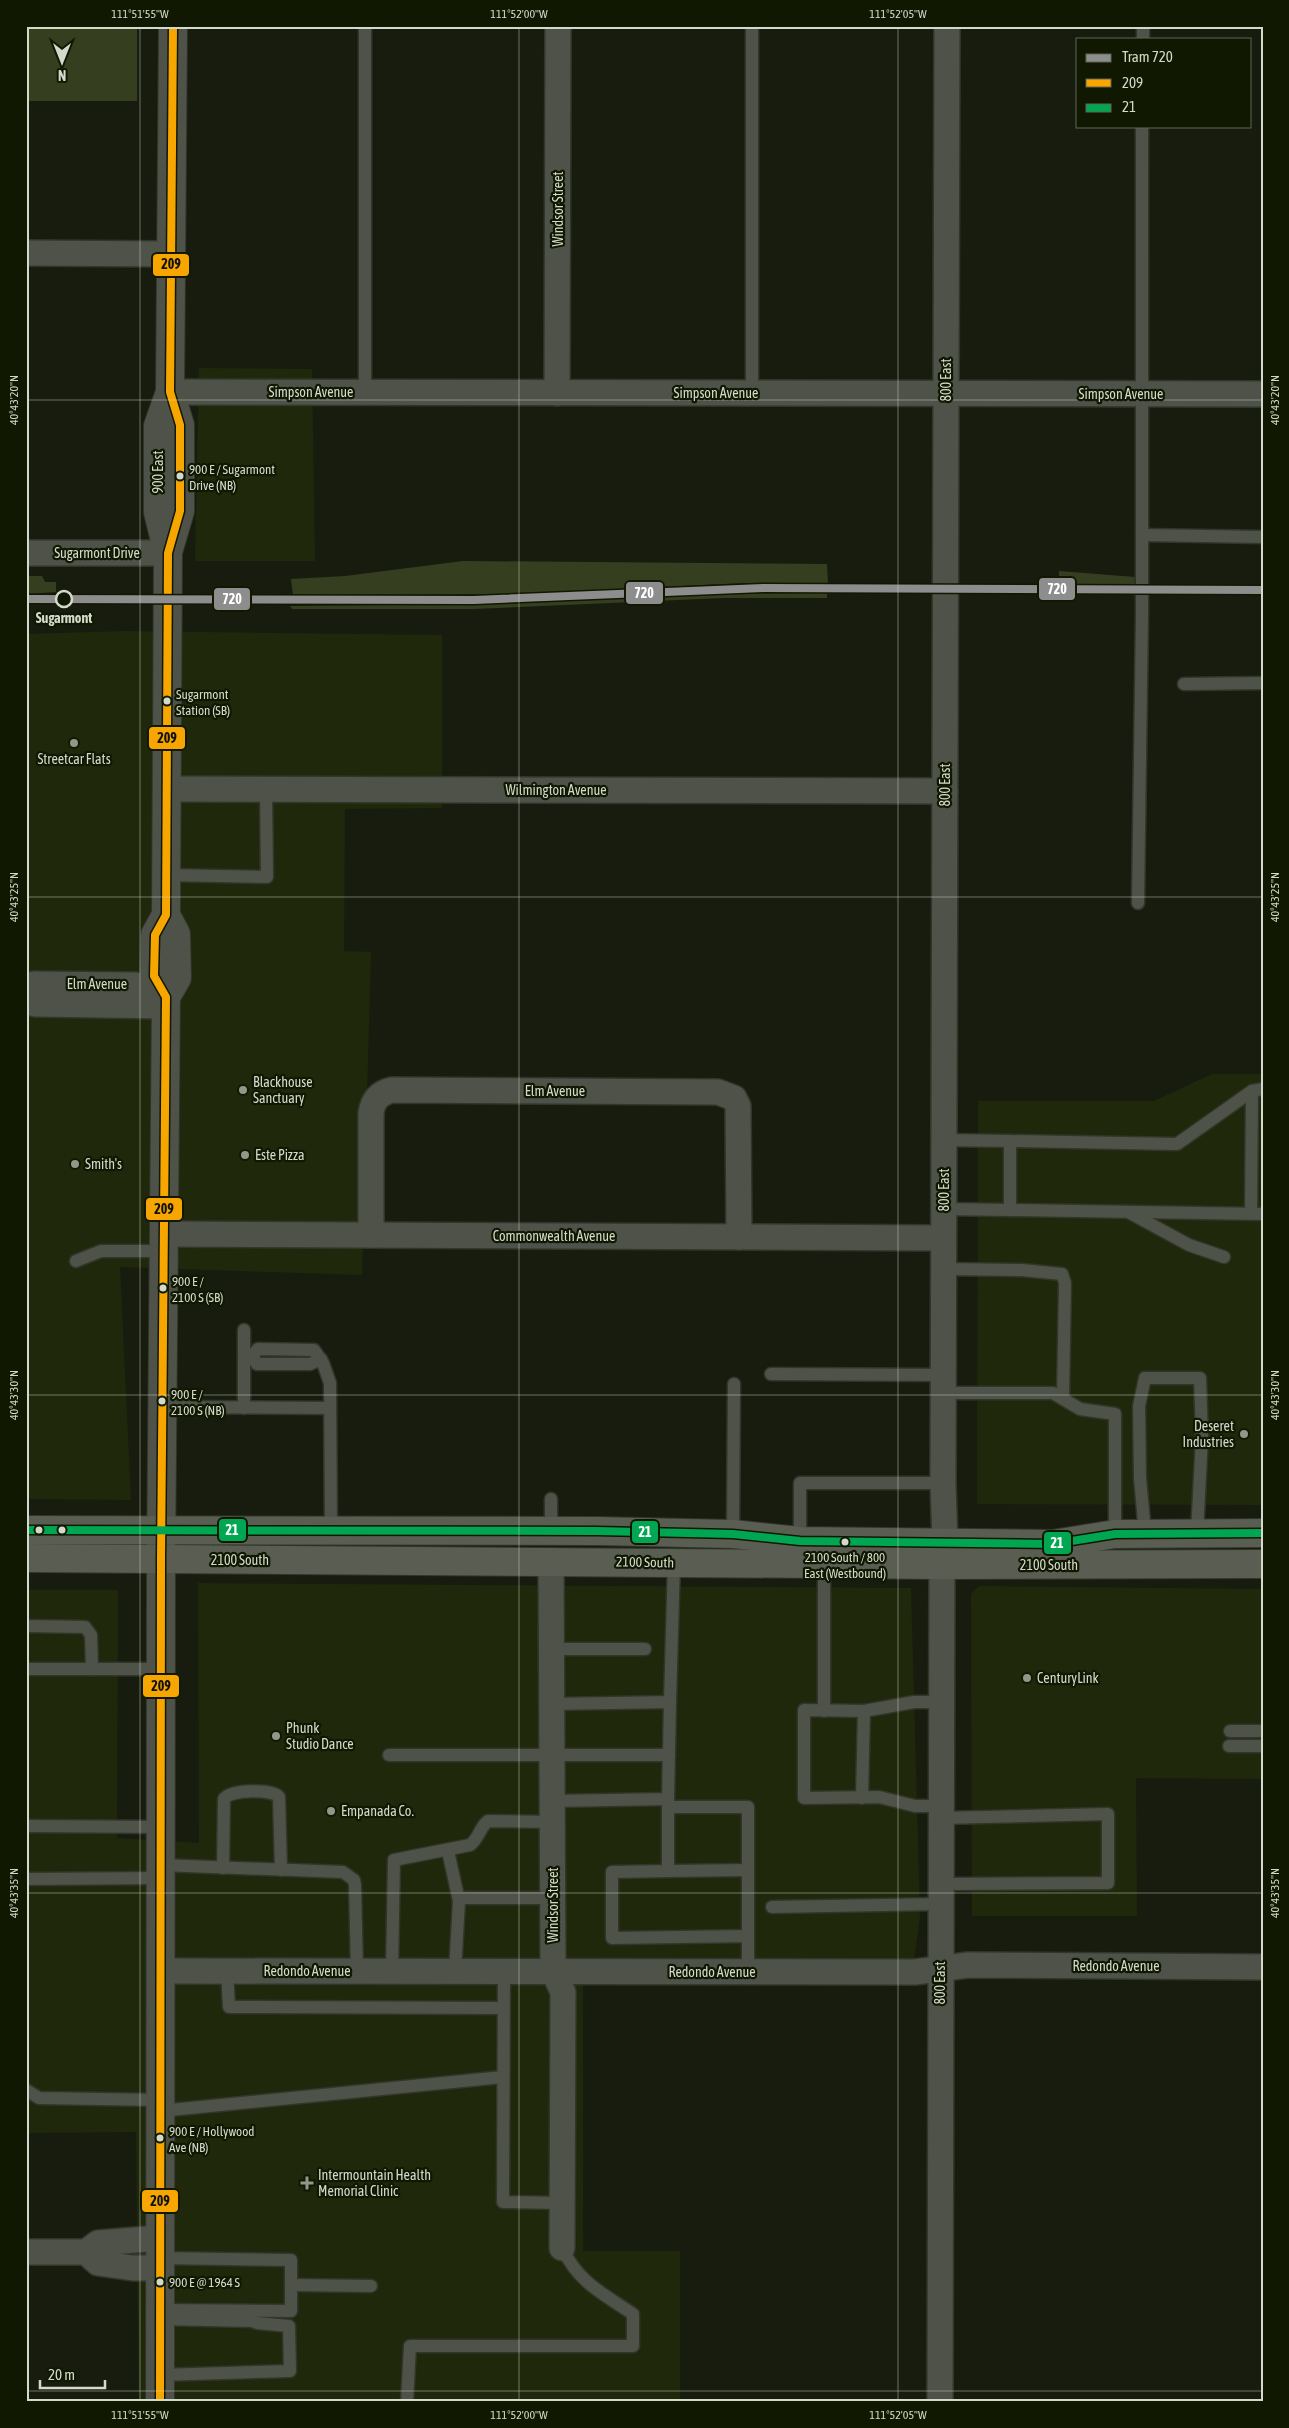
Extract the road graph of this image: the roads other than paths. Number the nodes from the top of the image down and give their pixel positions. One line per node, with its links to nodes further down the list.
1 (172, 26): 8 (street, 900 East)
2 (366, 26): 10 (lane)
3 (558, 26): 11 (street, Windsor Street)
4 (752, 26): 12 (lane)
5 (947, 26): 13 (street, 800 East)
6 (1142, 128): 14 (lane)
7 (26, 253): 8 (street)
8 (170, 254): 9 (street, 900 East)
9 (170, 392): 10 (street, Simpson Avenue); 19 (street, 900 East)
10 (365, 392): 11 (street, Simpson Avenue)
11 (557, 393): 12 (street, Simpson Avenue)
12 (752, 393): 13 (street, Simpson Avenue)
13 (946, 393): 14 (street, Simpson Avenue); 24 (street, 800 East)
14 (1141, 394): 15 (street, Simpson Avenue); 16 (lane)
15 (1263, 394)
16 (1142, 535): 17 (lane); 26 (lane)
17 (1263, 537)
18 (26, 553): 19 (street, Sugarmont Drive)
19 (168, 553): 22 (street, 900 East)
20 (1263, 683): 21 (lane)
21 (1184, 684)
22 (167, 789): 23 (street, Wilmington Avenue); 25 (street, 900 East)
23 (266, 789): 24 (street, Wilmington Avenue); 25 (lane)
24 (945, 791): 31 (street, 800 East)
25 (166, 875): 29 (street, 900 East)
26 (1138, 903)
27 (26, 987): 29 (street, Elm Avenue)
28 (26, 1000): 29 (street, Elm Avenue)
29 (166, 1002): 40 (street, 900 East)
30 (1258, 1090): 32 (lane); 36 (lane)
31 (944, 1140): 32 (lane); 33 (street, 800 East)
32 (1010, 1141): 34 (lane)
33 (944, 1210): 34 (lane); 39 (street, 800 East)
34 (1010, 1210): 35 (lane)
35 (1128, 1212): 36 (lane); 41 (lane)
36 (1257, 1213)
37 (371, 1235): 38 (street, Commonwealth Avenue); 38 (street, Elm Avenue); 40 (street, Commonwealth Avenue)
38 (740, 1237): 39 (street, Commonwealth Avenue)
39 (944, 1238): 43 (street, 800 East)
40 (164, 1243): 42 (lane); 50 (street, 900 East)
41 (1224, 1258)
42 (76, 1261)
43 (943, 1269): 48 (street, 800 East); 49 (lane)
44 (244, 1330): 45 (lane)
45 (248, 1356): 51 (lane); 52 (lane)
46 (771, 1374): 48 (lane)
47 (734, 1384): 61 (lane)
48 (943, 1384): 49 (lane); 53 (street, 800 East)
49 (1063, 1399): 62 (lane)
50 (163, 1407): 51 (lane); 56 (street, 900 East)
51 (244, 1408): 52 (lane)
52 (330, 1408): 57 (lane)
53 (943, 1483): 64 (lane); 65 (street, 800 East)
54 (551, 1499): 58 (lane)
55 (26, 1530): 56 (main road, 2100 South)
56 (161, 1530): 57 (main road, 2100 South); 67 (street, 900 East)
57 (331, 1530): 58 (main road, 2100 South)
58 (551, 1531): 61 (main road, 2100 South); 68 (main road)
59 (1197, 1533): 60 (main road, 2100 South); 63 (main road, 2100 South); 63 (lane)
60 (1263, 1533)
61 (734, 1534): 64 (main road, 2100 South); 69 (main road)
62 (1115, 1534): 63 (main road, 2100 South); 65 (main road, 2100 South)
63 (1145, 1534)
64 (800, 1541): 65 (main road, 2100 South)
65 (943, 1554): 71 (main road, 2100 South); 72 (main road, 2100 South); 80 (street, 800 East)
66 (26, 1558): 67 (main road, 2100 South)
67 (161, 1560): 68 (main road, 2100 South); 78 (street, 900 East)
68 (366, 1560): 69 (main road, 2100 South)
69 (551, 1561): 70 (main road, 2100 South); 75 (street, Windsor Street)
70 (674, 1562): 71 (main road, 2100 South); 79 (lane)
71 (824, 1564): 82 (lane)
72 (1263, 1564)
73 (26, 1626): 77 (lane)
74 (645, 1648): 75 (lane)
75 (551, 1649): 81 (street, Windsor Street)
76 (26, 1669): 77 (lane)
77 (92, 1669): 78 (lane)
78 (161, 1669): 96 (street, 900 East)
79 (670, 1702): 81 (lane); 89 (lane)
80 (941, 1702): 83 (lane); 94 (street, 800 East)
81 (552, 1704): 90 (street, Windsor Street)
82 (824, 1710): 83 (lane); 91 (lane)
83 (864, 1711): 91 (lane)
84 (1230, 1731): 85 (lane)
85 (1263, 1731)
86 (1229, 1746): 87 (lane)
87 (1263, 1746)
88 (388, 1755): 90 (lane)
89 (669, 1755): 90 (lane); 92 (lane)
90 (552, 1756): 93 (street, Windsor Street)
91 (862, 1798): 94 (lane)
92 (668, 1803): 93 (lane); 100 (lane); 102 (lane)
93 (552, 1811): 97 (lane); 105 (street, Windsor Street)
94 (941, 1812): 104 (street, 800 East); 104 (lane)
95 (26, 1826): 96 (lane)
96 (161, 1827): 101 (street, 900 East)
97 (448, 1851): 106 (lane); 114 (lane)
98 (223, 1868): 99 (lane); 99 (lane); 101 (lane)
99 (281, 1870): 113 (lane)
100 (748, 1870): 102 (lane); 108 (lane)
101 (161, 1871): 103 (lane); 111 (street, 900 East)
102 (668, 1871): 108 (lane)
103 (26, 1879)
104 (940, 1894): 107 (lane); 110 (street, 800 East)
105 (553, 1898): 106 (lane); 117 (street, Windsor Street)
106 (460, 1901): 115 (lane)
107 (772, 1907)
108 (748, 1936): 118 (lane)
109 (1263, 1967): 110 (street, Redondo Avenue)
110 (940, 1969): 118 (street, Redondo Avenue); 133 (street, 800 East)
111 (161, 1971): 112 (street, Redondo Avenue); 122 (street, 900 East)
112 (227, 1971): 113 (street, Redondo Avenue); 119 (lane)
113 (357, 1971): 114 (street, Redondo Avenue)
114 (392, 1971): 115 (street, Redondo Avenue)
115 (454, 1971): 116 (street, Redondo Avenue)
116 (504, 1971): 117 (street, Redondo Avenue); 119 (lane)
117 (553, 1972): 118 (street, Redondo Avenue); 123 (street, Windsor Street)
118 (748, 1972)
119 (503, 2008): 120 (lane)
120 (503, 2077): 122 (lane); 123 (lane)
121 (26, 2090): 122 (lane)
122 (160, 2106): 126 (street, 900 East)
123 (561, 2203): 124 (street, Windsor Street)
124 (562, 2248): 132 (lane)
125 (26, 2252): 126 (street)
126 (160, 2255): 127 (lane); 129 (street, 900 East)
127 (291, 2285): 128 (lane); 129 (lane)
128 (370, 2286)
129 (160, 2314): 130 (street, 900 East); 130 (lane)
130 (160, 2375): 131 (street, 900 East)
131 (160, 2402)
132 (407, 2402)
133 (940, 2402)

